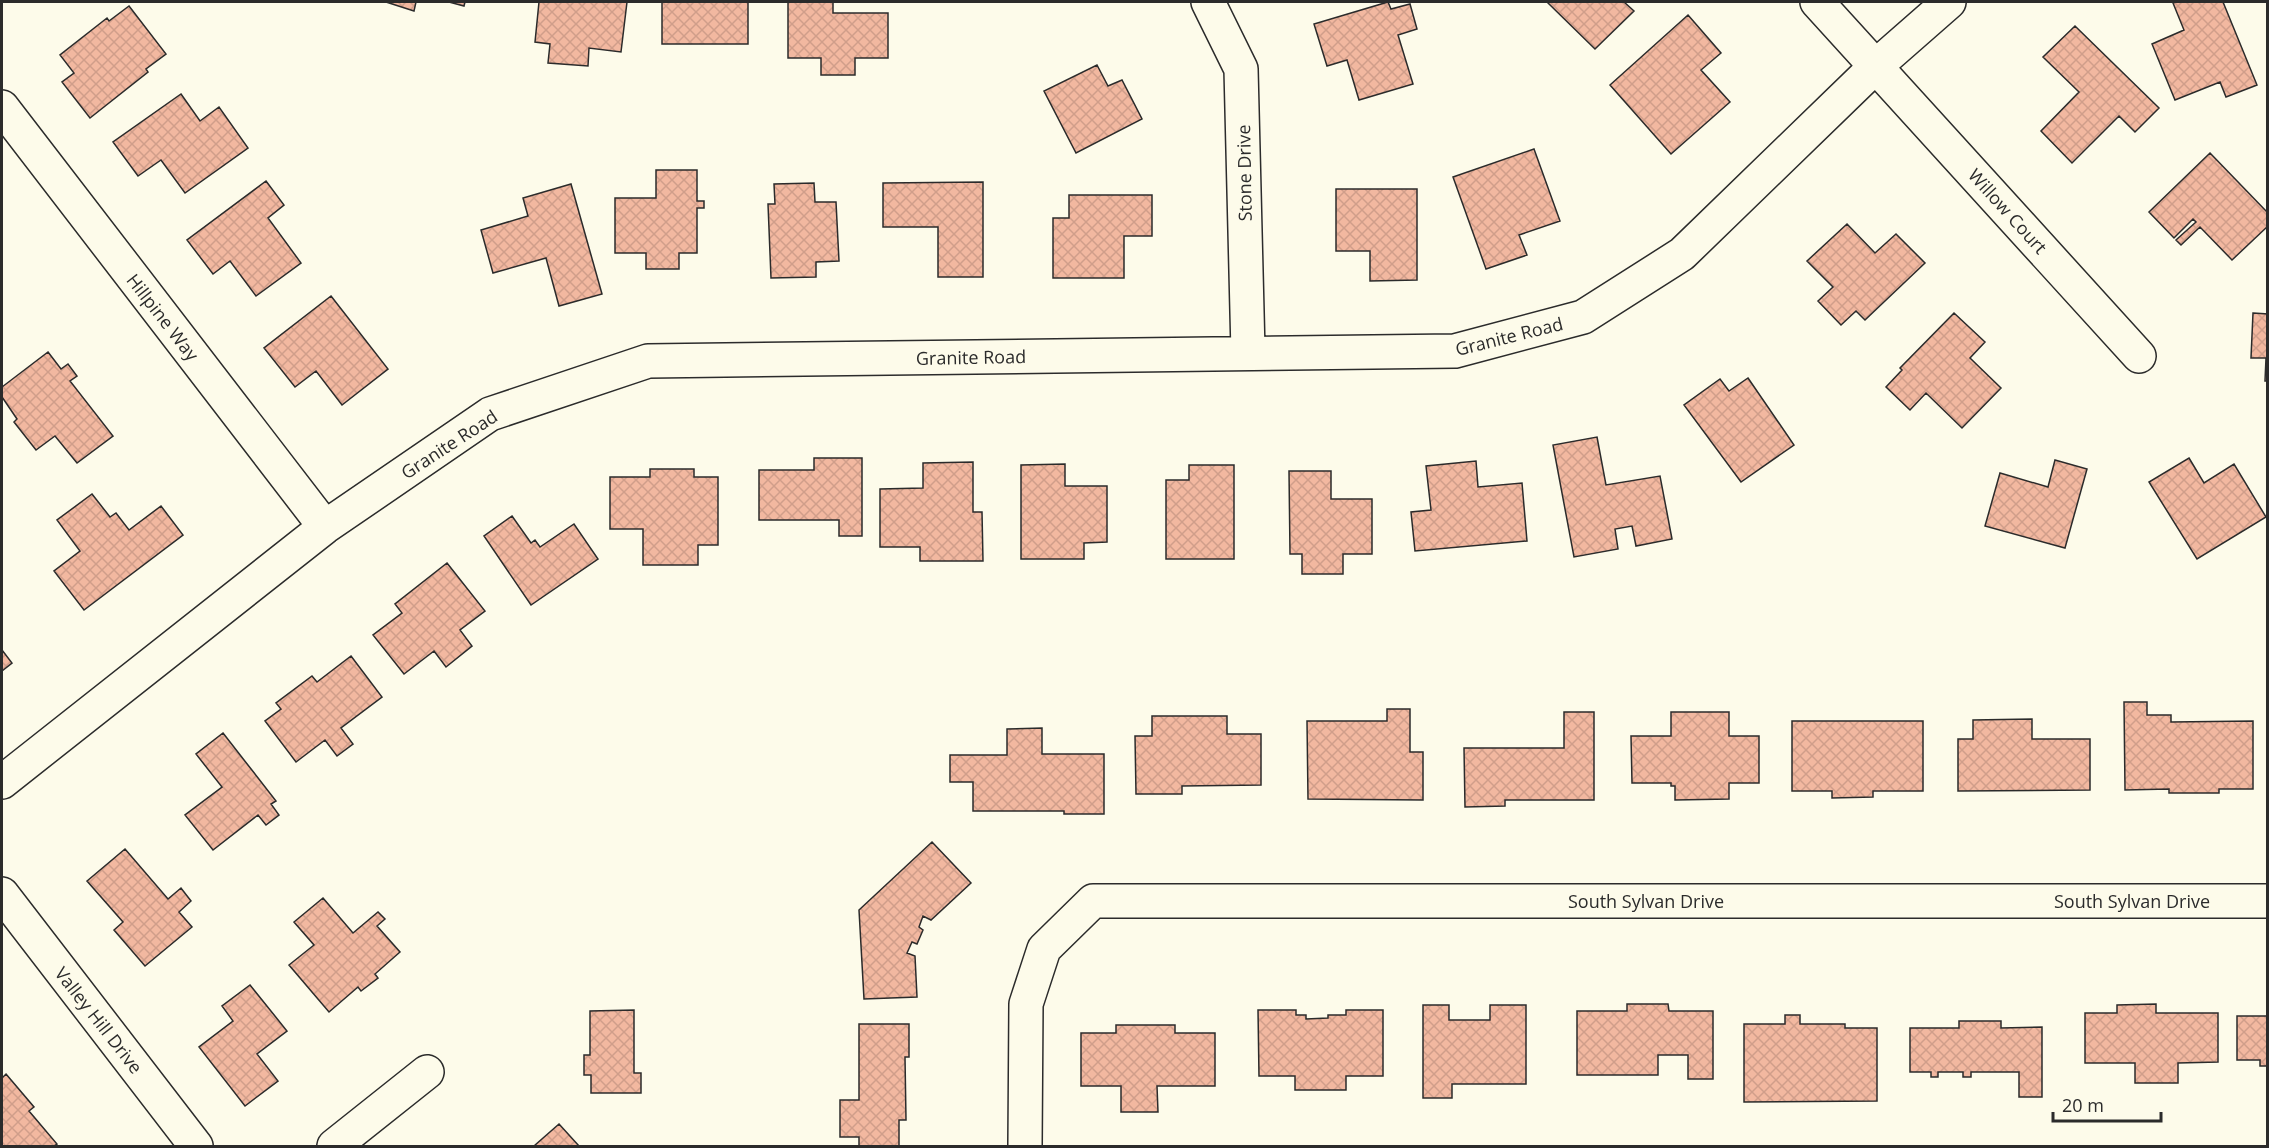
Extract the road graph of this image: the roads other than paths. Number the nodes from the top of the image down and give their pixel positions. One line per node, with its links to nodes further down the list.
1 (1208, 2): 6 (street, Stone Drive)
2 (1817, 2): 4 (street, Willow Court)
3 (1949, 2): 4 (street, Granite Road)
4 (1876, 66): 6 (street, Granite Road); 7 (street, Willow Court)
5 (2, 107): 8 (street, Hillpine Way)
6 (1248, 352): 8 (street, Granite Road)
7 (2139, 356)
8 (325, 527): 9 (street, Granite Road)
9 (2, 782)
10 (2, 894): 13 (street, Valley Hill Drive)
11 (2268, 901): 15 (street, South Sylvan Drive)
12 (427, 1072): 14 (street)
13 (196, 1146)
14 (334, 1146)
15 (1025, 1146)

